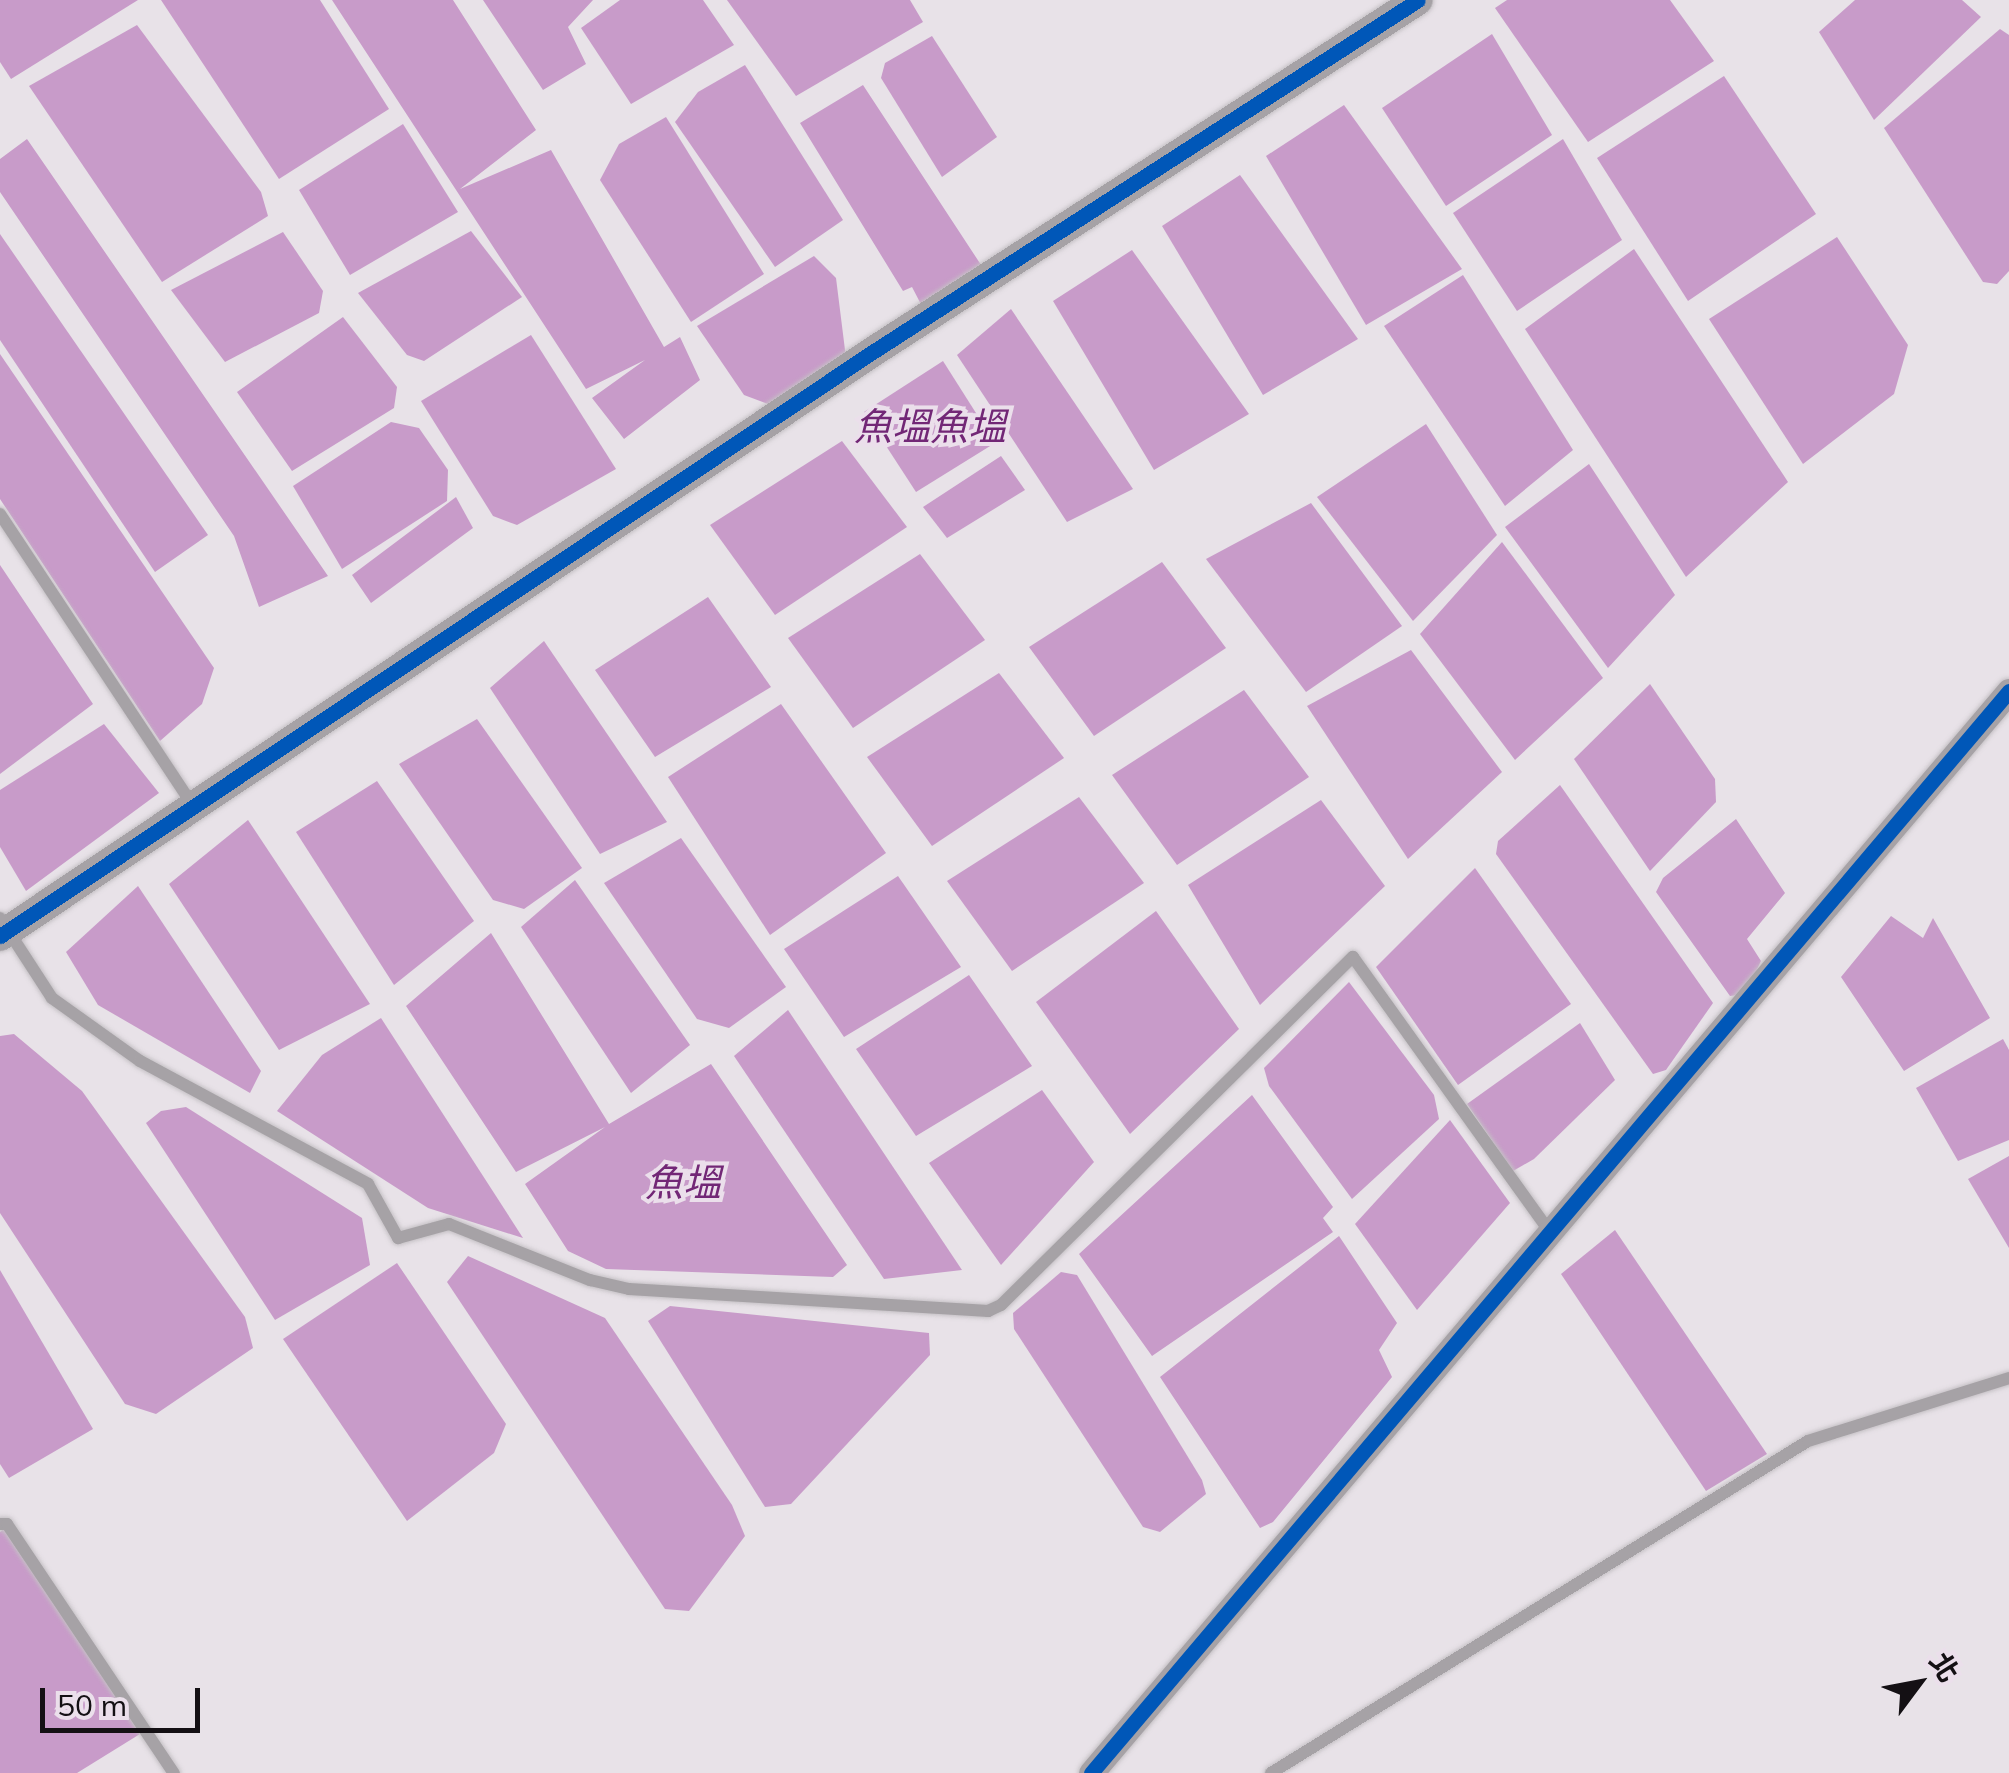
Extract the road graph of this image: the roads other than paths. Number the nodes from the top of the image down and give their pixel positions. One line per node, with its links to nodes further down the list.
1 (1418, 0): 4 (street)
2 (0, 514): 4 (lane)
3 (2009, 691): 6 (street)
4 (194, 807): 5 (street)
5 (3, 928): 6 (lane)
6 (1550, 1232): 9 (street)
7 (2009, 1378): 11 (lane)
8 (0, 1524): 10 (lane)
9 (1097, 1770)
10 (174, 1773)
11 (1271, 1773)

